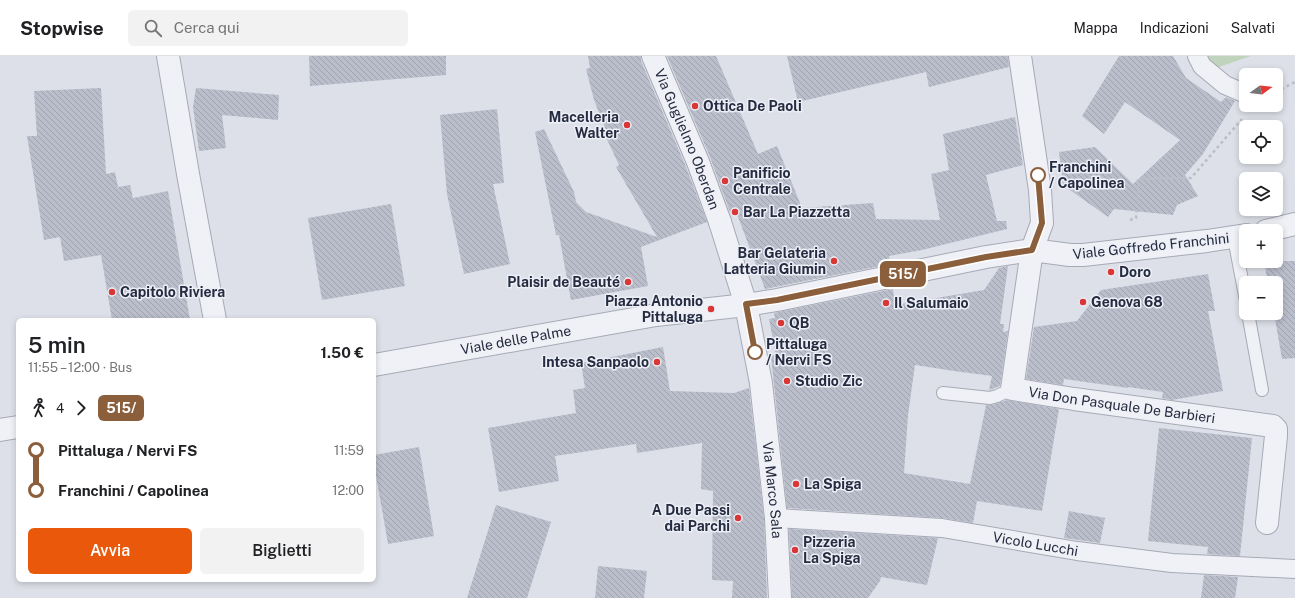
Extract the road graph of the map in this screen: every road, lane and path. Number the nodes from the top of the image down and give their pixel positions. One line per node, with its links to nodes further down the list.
1 (168, 56): 15 (street)
2 (653, 56): 14 (street, Via Guglielmo Oberdan)
3 (1020, 56): 12 (street)
4 (1197, 56): 7 (street)
5 (1295, 82): 6 (path)
6 (1283, 88)
7 (1239, 91)
8 (1243, 117): 13 (path)
9 (1295, 224): 10 (street)
10 (1283, 227)
11 (1239, 236): 13 (street, Viale Goffredo Franchini)
12 (1032, 250): 13 (street, Viale Goffredo Franchini); 14 (street, Viale Goffredo Franchini); 18 (street, Via Don Pasquale De Barbieri)
13 (1123, 251)
14 (755, 303): 17 (street, Viale delle Palme); 23 (street, Via Marco Sala)
15 (215, 318)
16 (1249, 320): 19 (lane)
17 (376, 365)
18 (1012, 389): 20 (lane); 24 (street, Via Don Pasquale De Barbieri)
19 (1262, 390)
20 (943, 392)
21 (16, 427): 22 (street)
22 (0, 430)
23 (776, 518): 25 (street, Vicolo Lucchi); 26 (street, Via Marco Sala)
24 (1267, 523)
25 (1295, 569)
26 (780, 598)

